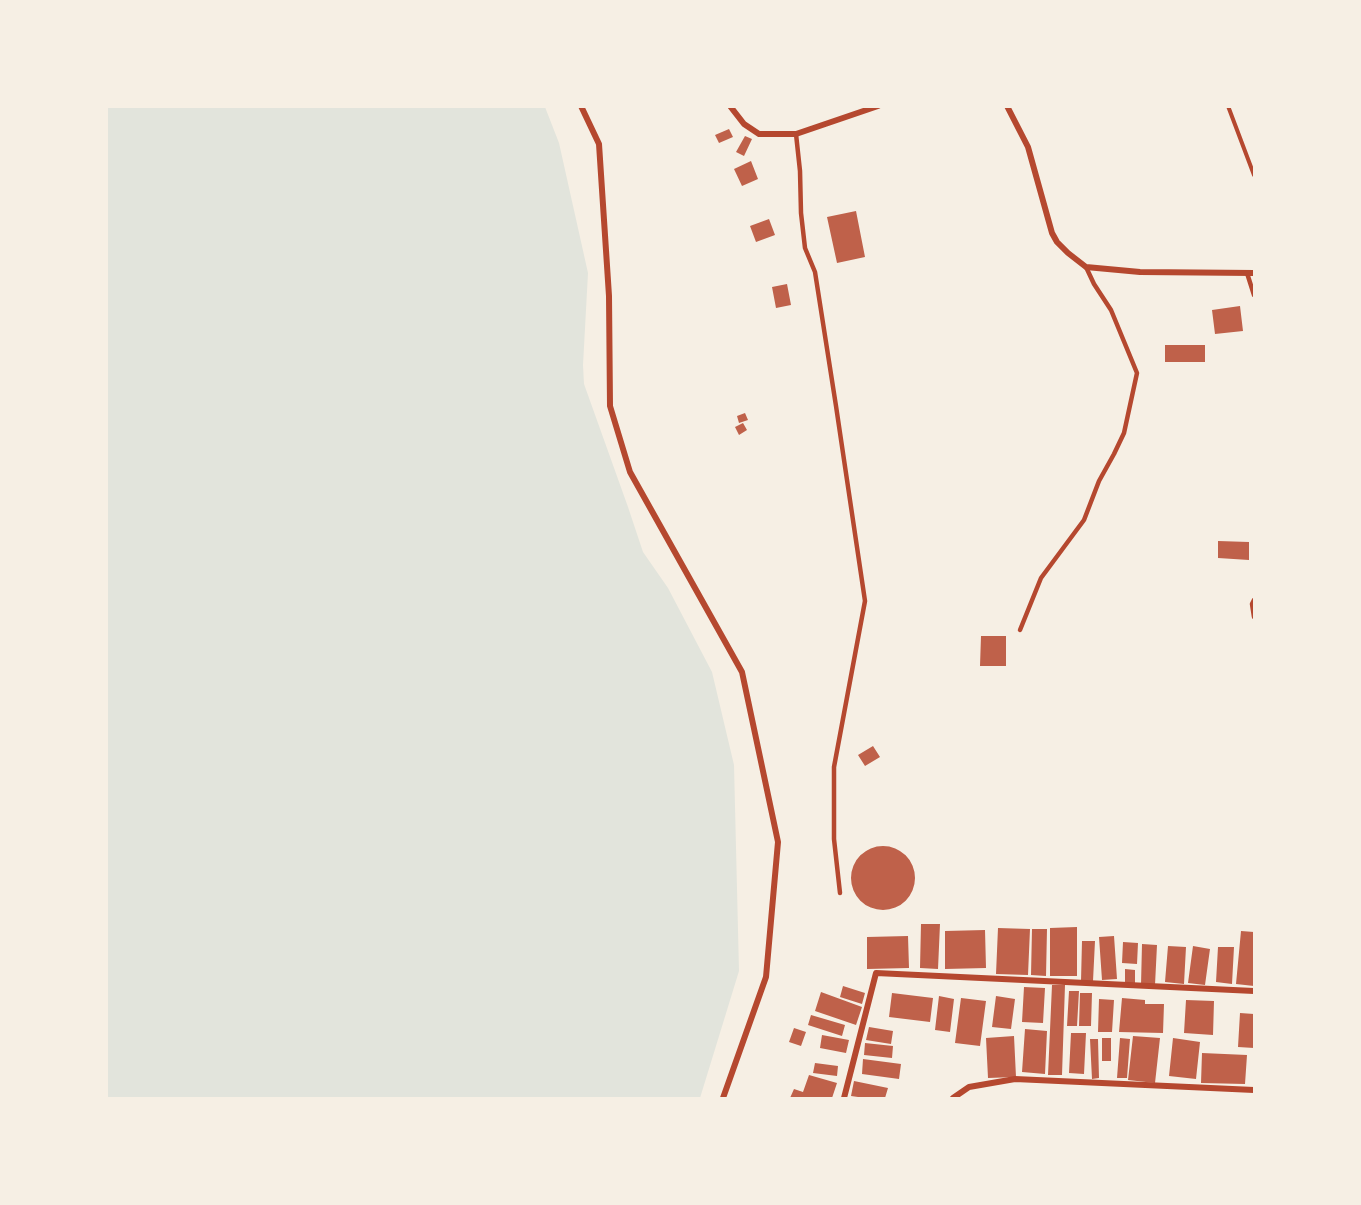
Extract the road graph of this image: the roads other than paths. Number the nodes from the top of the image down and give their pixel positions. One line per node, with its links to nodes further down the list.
1 (580, 106): 15 (street)
2 (730, 106): 5 (street)
3 (878, 106): 5 (street)
4 (1007, 106): 6 (street)
5 (796, 134): 12 (lane)
6 (1086, 267): 7 (street); 11 (lane)
7 (1251, 273): 8 (lane)
8 (1254, 296)
9 (1254, 600): 10 (lane)
10 (1254, 617)
11 (1020, 630)
12 (840, 893)
13 (1254, 991): 16 (street)
14 (1254, 1090): 17 (street)
15 (723, 1098)
16 (844, 1098)
17 (953, 1098)

